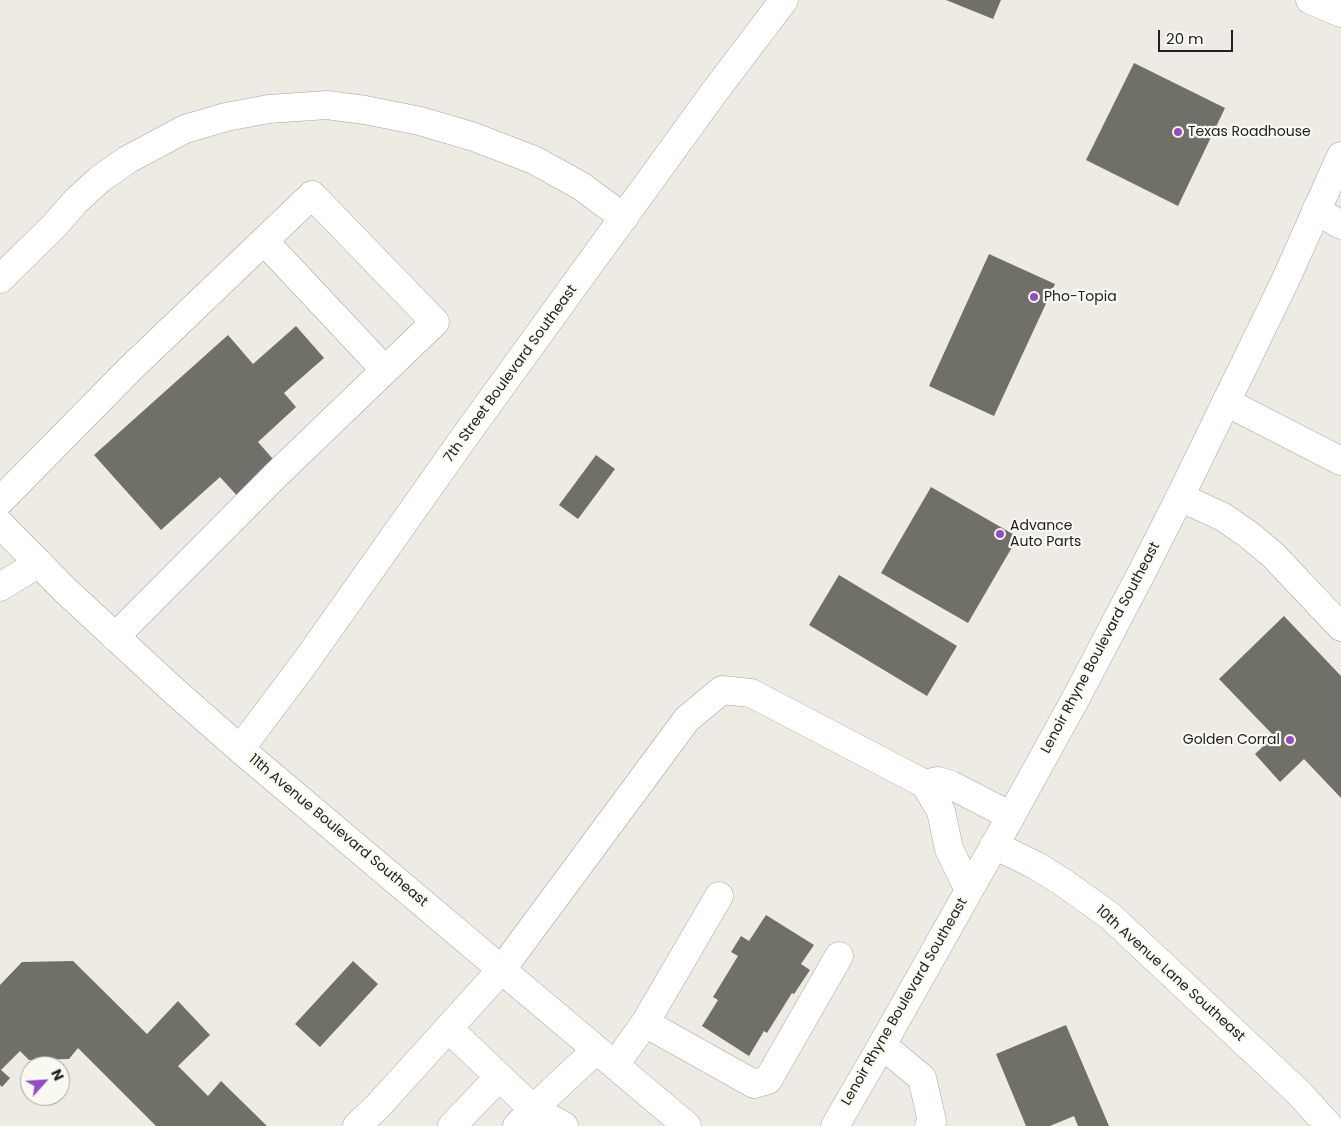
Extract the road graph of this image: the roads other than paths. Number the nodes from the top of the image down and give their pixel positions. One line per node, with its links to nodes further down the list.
1 (784, 0): 6 (street, 7th Street Boulevard Southeast)
2 (1310, 0): 3 (street)
3 (1341, 13)
4 (1341, 156): 5 (street, Lenoir Rhyne Boulevard Southeast)
5 (1316, 210): 7 (street); 11 (street, Lenoir Rhyne Boulevard Southeast)
6 (624, 218): 9 (street); 20 (street, 7th Street Boulevard Southeast)
7 (1341, 225)
8 (264, 241): 10 (street); 10 (street); 14 (street)
9 (0, 279)
10 (385, 370): 19 (street)
11 (1226, 402): 12 (street); 13 (street, Lenoir Rhyne Boulevard Southeast)
12 (1341, 461)
13 (1180, 497): 18 (street); 22 (street, Lenoir Rhyne Boulevard Southeast)
14 (0, 501)
15 (0, 524): 16 (street, 11th Avenue Boulevard Southeast)
16 (39, 563): 17 (street); 19 (street, 11th Avenue Boulevard Southeast)
17 (0, 587)
18 (1341, 626)
19 (116, 637): 20 (street, 11th Avenue Boulevard Southeast)
20 (240, 749): 27 (street, 11th Avenue Boulevard Southeast)
21 (925, 784): 22 (street); 24 (street); 27 (street)
22 (1011, 816): 23 (street, Lenoir Rhyne Boulevard Southeast)
23 (994, 845): 24 (street, Lenoir Rhyne Boulevard Southeast); 40 (street, 10th Avenue Lane Southeast)
24 (969, 890): 30 (street, Lenoir Rhyne Boulevard Southeast)
25 (719, 896): 28 (street)
26 (839, 956): 28 (street)
27 (502, 969): 29 (street); 31 (street, 11th Avenue Boulevard Southeast)
28 (645, 1023): 31 (street)
29 (448, 1028): 32 (street); 34 (street)
30 (882, 1045): 38 (street, Lenoir Rhyne Boulevard Southeast); 39 (street)
31 (606, 1058): 33 (street); 37 (street, 11th Avenue Boulevard Southeast)
32 (499, 1076): 33 (street); 35 (street)
33 (525, 1117): 36 (street)
34 (357, 1126)
35 (452, 1126)
36 (564, 1126)
37 (687, 1126)
38 (835, 1126)
39 (929, 1126)
40 (1329, 1126)

